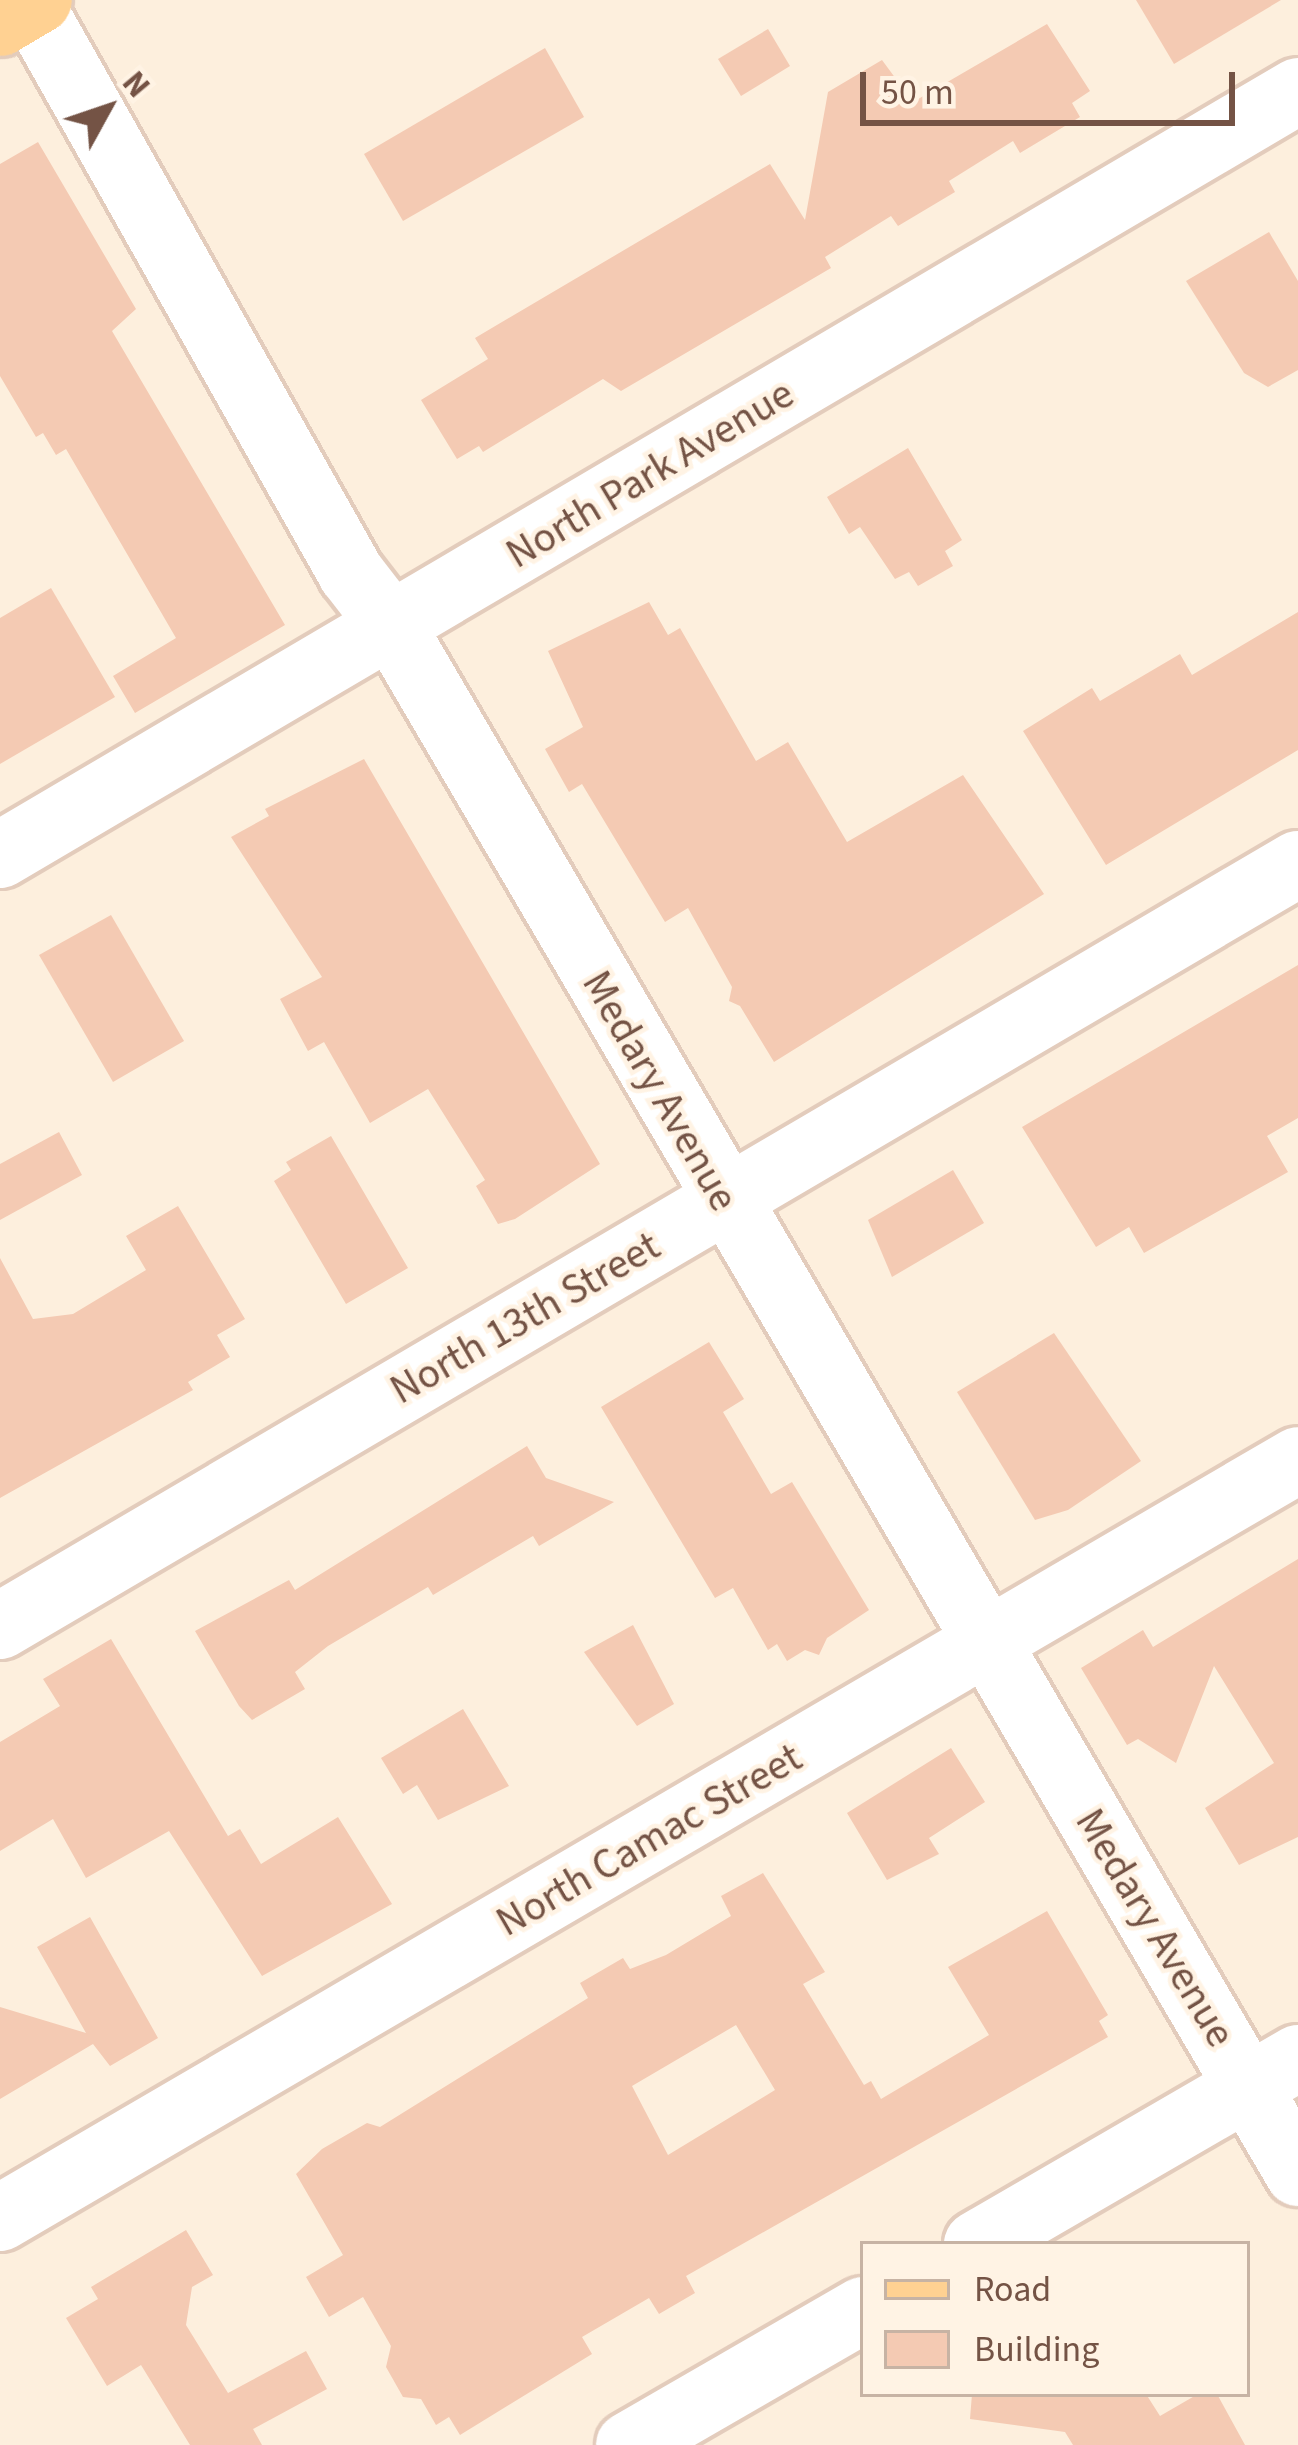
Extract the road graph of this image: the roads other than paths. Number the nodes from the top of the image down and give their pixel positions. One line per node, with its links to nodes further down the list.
1 (24, 9): 3 (street, Medary Avenue)
2 (1298, 91): 3 (street, North Park Avenue)
3 (392, 626): 4 (street, North Park Avenue); 6 (street, Medary Avenue)
4 (0, 855)
5 (1298, 864): 6 (street, North 13th Street)
6 (723, 1202): 8 (street, North 13th Street); 9 (street, Medary Avenue)
7 (1298, 1460): 9 (street, North Camac Street)
8 (0, 1626)
9 (986, 1644): 10 (street, Medary Avenue); 12 (street, North Camac Street)
10 (1274, 2073): 11 (street, Medary Avenue); 13 (street)
11 (1298, 2173)
12 (0, 2218)
13 (982, 2241)
14 (860, 2312): 15 (street)
15 (629, 2445)

